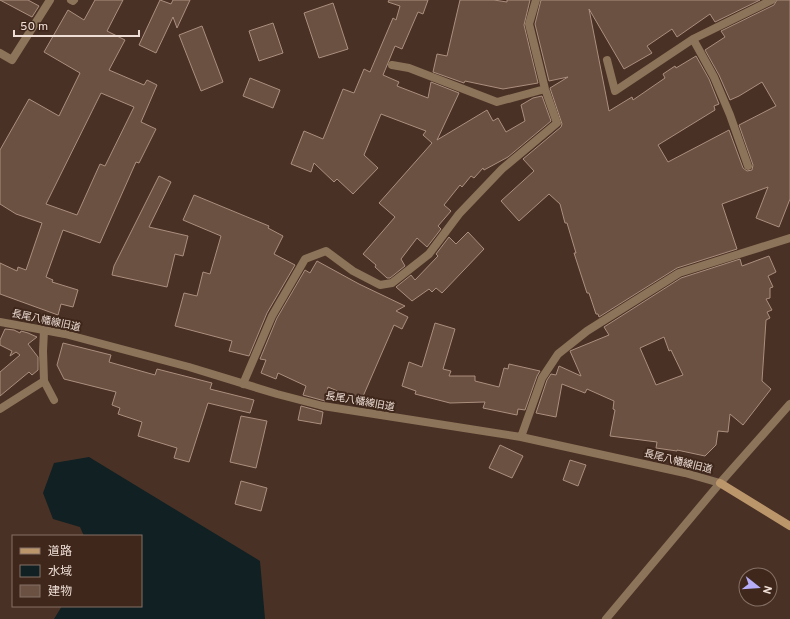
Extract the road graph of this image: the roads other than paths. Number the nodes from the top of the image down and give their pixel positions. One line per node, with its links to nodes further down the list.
1 (50, 0): 7 (street)
2 (71, 0): 3 (street)
3 (74, 0)
4 (536, 0): 10 (street)
5 (772, 0): 6 (street)
6 (693, 39): 8 (street); 11 (street)
7 (0, 53)
8 (607, 60)
9 (392, 65): 10 (street)
10 (545, 89): 16 (street)
11 (748, 166)
12 (790, 238): 20 (street)
13 (0, 322): 14 (street, 長尾八幡線旧道)
14 (44, 330): 15 (street); 16 (street, 長尾八幡線旧道)
15 (44, 381): 17 (street); 19 (street)
16 (243, 384): 20 (street, 長尾八幡線旧道)
17 (54, 400)
18 (790, 404): 21 (street)
19 (0, 409)
20 (521, 436): 21 (street, 長尾八幡線旧道)
21 (720, 483): 22 (main road); 23 (street)
22 (790, 526)
23 (606, 619)

